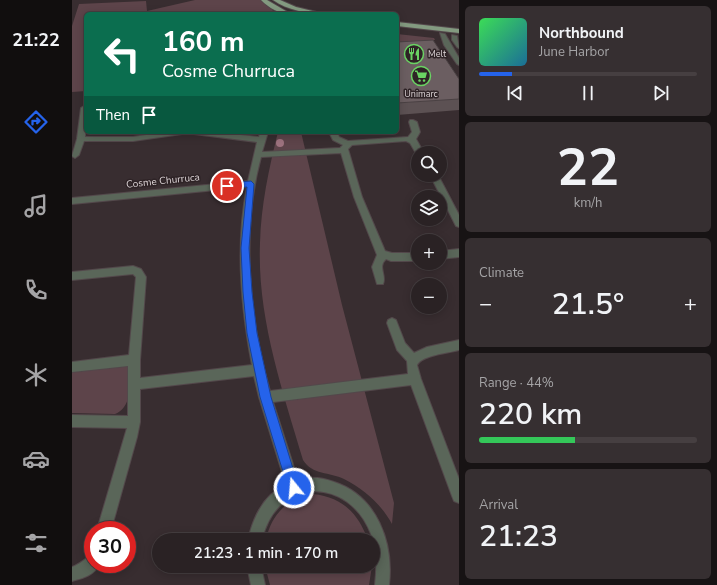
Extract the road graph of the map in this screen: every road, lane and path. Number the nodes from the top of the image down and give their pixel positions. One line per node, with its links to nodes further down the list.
1 (264, 0): 3 (main road)
2 (276, 0): 4 (main road)
3 (284, 12)
4 (313, 12)
5 (399, 24): 8 (main road)
6 (399, 29): 7 (main road)
7 (442, 34): 8 (main road); 10 (street)
8 (457, 34): 9 (street)
9 (459, 46)
10 (459, 63)
11 (413, 122): 18 (street)
12 (84, 125): 17 (street)
13 (168, 134): 17 (street)
14 (228, 134): 16 (street)
15 (334, 134): 20 (street)
16 (263, 136): 22 (street)
17 (81, 139): 21 (street)
18 (409, 140): 19 (street); 20 (street)
19 (416, 146)
20 (345, 147): 22 (street); 29 (street)
21 (75, 156)
22 (257, 156): 24 (street)
23 (438, 182): 26 (street)
24 (251, 184): 25 (street, Cosme Churruca); 38 (street)
25 (72, 202)
26 (459, 224)
27 (459, 253): 28 (street)
28 (447, 254)
29 (384, 255): 30 (street); 32 (street)
30 (411, 257)
31 (72, 276): 35 (street)
32 (380, 281)
33 (392, 323): 36 (street)
34 (459, 346): 36 (street)
35 (134, 360): 37 (street); 40 (street)
36 (413, 360): 39 (street)
37 (72, 367)
38 (259, 370): 40 (street); 41 (street)
39 (415, 379): 41 (street); 45 (street)
40 (134, 384): 43 (street)
41 (265, 397): 44 (street)
42 (72, 421): 43 (street)
43 (134, 422): 46 (street)
44 (294, 488): 47 (street); 52 (street)
45 (459, 496)
46 (107, 521)
47 (257, 533)
48 (84, 570): 50 (street)
49 (255, 573): 51 (street)
50 (72, 574)
51 (258, 585)
52 (382, 585)

